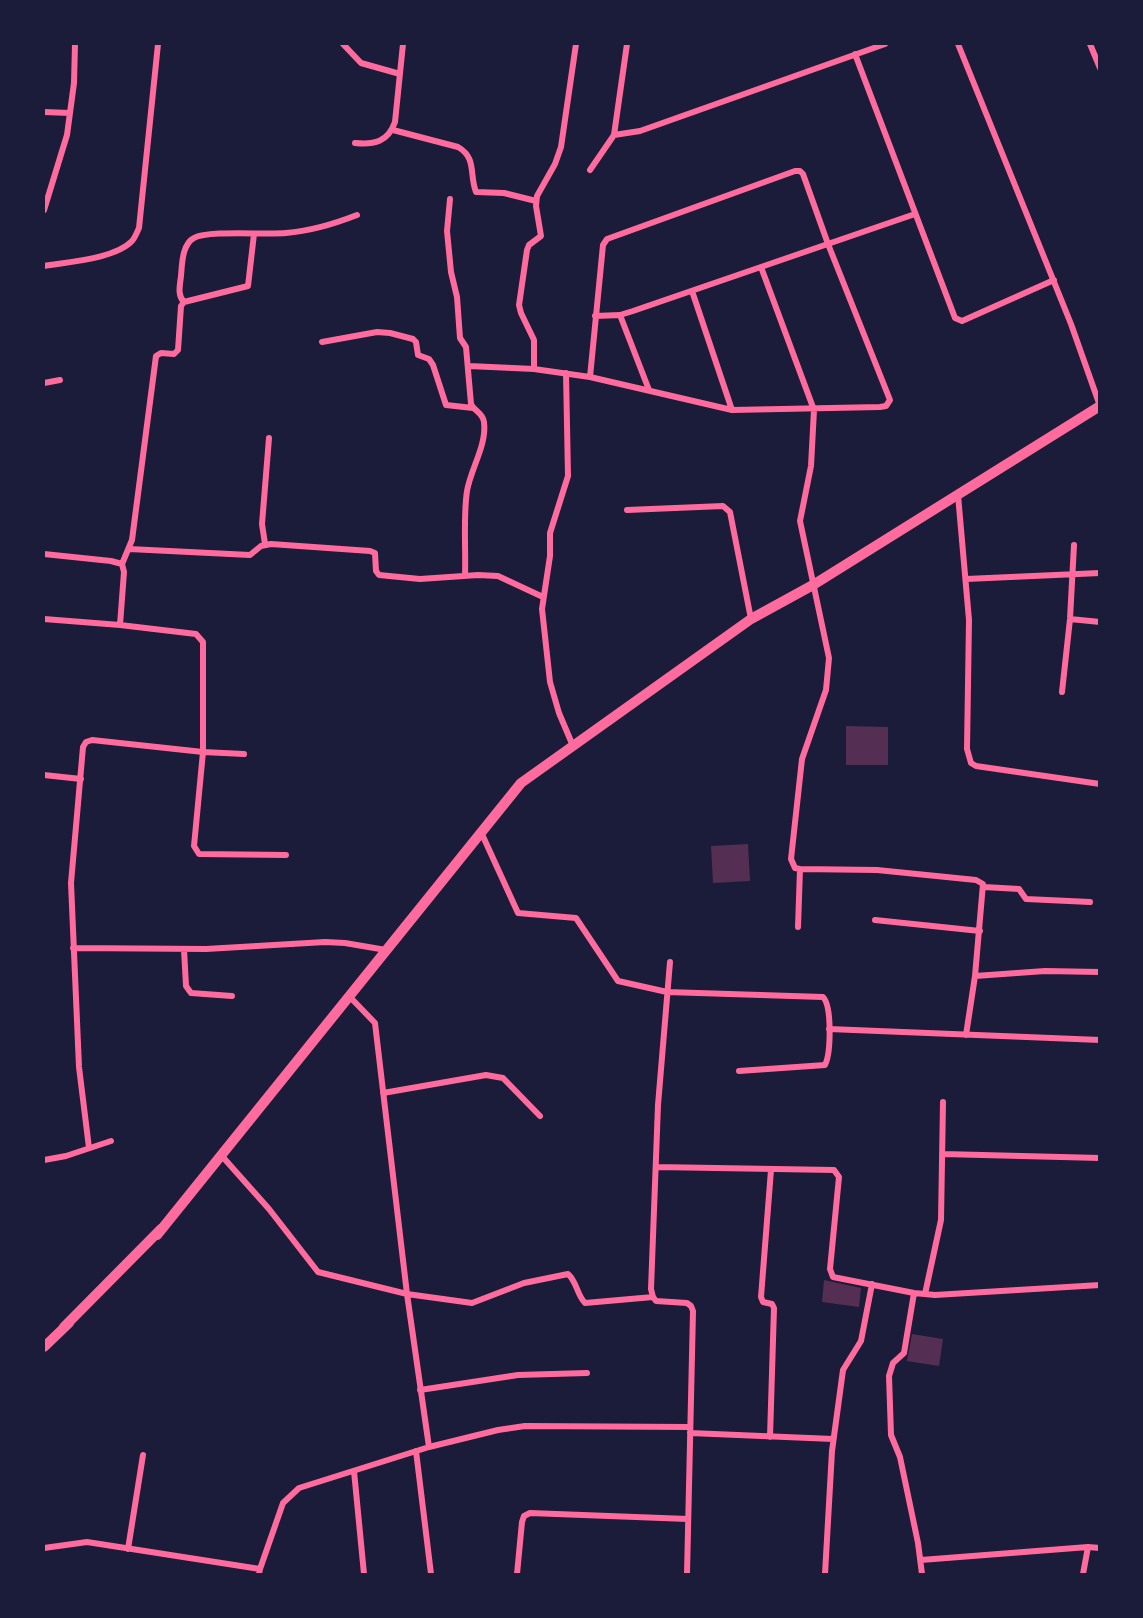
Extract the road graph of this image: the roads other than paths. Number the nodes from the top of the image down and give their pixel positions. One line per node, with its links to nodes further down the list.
1 (75, 44): 14 (street)
2 (158, 44): 26 (street)
3 (343, 44): 12 (street)
4 (403, 44): 12 (street)
5 (576, 44): 20 (street)
6 (627, 44): 16 (street)
7 (885, 44): 10 (street)
8 (958, 44): 28 (street)
9 (1090, 44): 11 (street)
10 (855, 54): 16 (street); 23 (street)
11 (1100, 68)
12 (400, 74): 15 (street)
13 (44, 112): 14 (street)
14 (70, 113): 21 (street)
15 (393, 130): 17 (street); 20 (street)
16 (614, 135): 18 (street)
17 (355, 143)
18 (590, 170)
19 (450, 199): 34 (street)
20 (536, 201): 35 (street)
21 (44, 210)
22 (357, 214): 24 (street)
23 (915, 214): 25 (street); 28 (street)
24 (254, 234): 30 (street); 30 (street)
25 (828, 244): 27 (street); 32 (street); 44 (street)
26 (44, 266)
27 (761, 267): 29 (street); 44 (street)
28 (1054, 280): 41 (street)
29 (692, 291): 31 (street); 43 (street)
30 (184, 302): 50 (street)
31 (620, 315): 32 (street); 40 (street)
32 (596, 316): 37 (street)
33 (322, 342): 42 (street)
34 (469, 366): 35 (street); 42 (street)
35 (534, 369): 36 (street)
36 (566, 373): 37 (street); 58 (street)
37 (590, 377): 40 (street)
38 (60, 380): 39 (street)
39 (44, 383)
40 (649, 390): 43 (street)
41 (1100, 406): 46 (street)
42 (473, 408): 55 (street)
43 (732, 410): 44 (street)
44 (814, 410): 57 (street)
45 (269, 438): 48 (street)
46 (958, 494): 56 (street); 57 (street)
47 (627, 510): 60 (street)
48 (265, 544): 50 (street); 55 (street)
49 (1074, 545): 53 (street)
50 (129, 549): 52 (street)
51 (44, 554): 52 (street)
52 (122, 564): 63 (street)
53 (1073, 573): 54 (street); 56 (street); 61 (street)
54 (1100, 573)
55 (465, 576): 58 (street)
56 (966, 579): 70 (street)
57 (813, 585): 60 (street); 73 (street)
58 (543, 597): 65 (street)
59 (44, 619): 63 (street)
60 (751, 619): 65 (street)
61 (1070, 620): 62 (street); 64 (street)
62 (1100, 622)
63 (120, 625): 66 (street)
64 (1062, 692)
65 (573, 746): 71 (street)
66 (203, 752): 67 (street); 69 (street); 72 (street)
67 (244, 754)
68 (44, 776): 69 (street)
69 (81, 779): 79 (street)
70 (1100, 784)
71 (481, 832): 81 (street); 85 (street)
72 (286, 855)
73 (800, 869): 74 (street); 77 (street)
74 (984, 887): 75 (street); 78 (street)
75 (1090, 902)
76 (875, 920): 78 (street)
77 (798, 927)
78 (980, 932): 84 (street)
79 (73, 948): 80 (street); 96 (street)
80 (184, 949): 81 (street); 86 (street)
81 (386, 950): 87 (street)
82 (670, 962): 85 (street)
83 (1100, 972): 84 (street)
84 (975, 976): 89 (street)
85 (667, 992): 88 (street); 101 (street)
86 (232, 996)
87 (349, 996): 92 (street); 98 (street)
88 (829, 1029): 89 (street); 91 (street)
89 (966, 1035): 90 (street)
90 (1100, 1040)
91 (739, 1071)
92 (383, 1093): 94 (street); 106 (street)
93 (943, 1102): 97 (street)
94 (540, 1116)
95 (111, 1141): 96 (street)
96 (89, 1148): 100 (street)
97 (943, 1154): 99 (street); 107 (street)
98 (221, 1155): 106 (street); 109 (street)
99 (1100, 1158)
100 (44, 1160)
101 (656, 1167): 102 (street); 108 (street)
102 (771, 1170): 103 (street); 113 (street)
103 (872, 1284): 105 (street); 114 (street)
104 (1100, 1285): 107 (street)
105 (914, 1293): 107 (street); 124 (street)
106 (407, 1294): 108 (street); 111 (street)
107 (925, 1294)
108 (653, 1297): 112 (street)
109 (44, 1347)
110 (586, 1373): 111 (street)
111 (420, 1390): 115 (street)
112 (690, 1430): 113 (street); 115 (street); 119 (street)
113 (770, 1437): 114 (street)
114 (833, 1439): 130 (street)
115 (429, 1447): 116 (street)
116 (416, 1451): 118 (street); 127 (street)
117 (143, 1455): 123 (street)
118 (354, 1471): 125 (street); 126 (street)
119 (688, 1519): 128 (street); 129 (street)
120 (1088, 1547): 122 (street); 124 (street); 132 (street)
121 (44, 1548): 123 (street)
122 (1100, 1548)
123 (128, 1549): 125 (street)
124 (921, 1560): 131 (street)
125 (260, 1572)
126 (364, 1575)
127 (431, 1575)
128 (517, 1575)
129 (687, 1575)
130 (825, 1575)
131 (922, 1575)
132 (1083, 1575)

